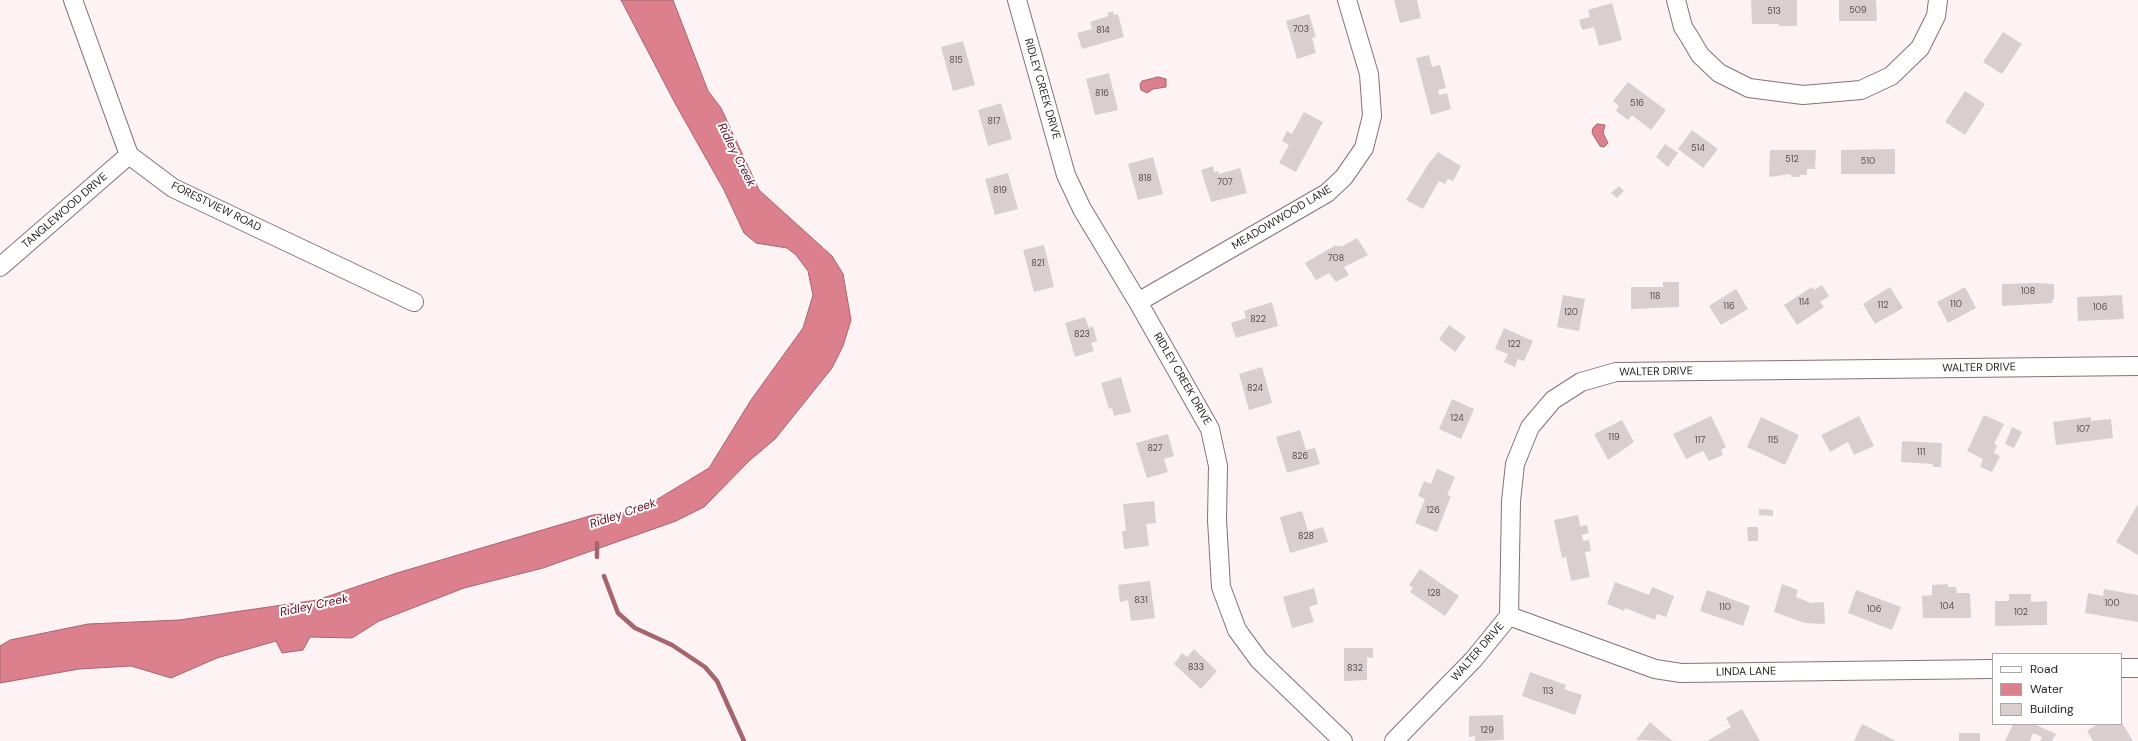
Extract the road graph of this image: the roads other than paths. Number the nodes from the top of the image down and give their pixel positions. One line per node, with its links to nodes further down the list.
1 (73, 0): 6 (street)
2 (1017, 0): 9 (street, RIDLEY CREEK DRIVE)
3 (1347, 0): 9 (street, MEADOWWOOD LANE)
4 (1676, 0): 5 (street)
5 (1938, 0)
6 (129, 155): 7 (street, TANGLEWOOD DRIVE); 8 (street, FORESTVIEW ROAD)
7 (0, 267)
8 (414, 302)
9 (1138, 302): 15 (street, RIDLEY CREEK DRIVE)
10 (2138, 366): 11 (street, WALTER DRIVE)
11 (1509, 616): 14 (street, LINDA LANE); 16 (street, WALTER DRIVE)
12 (2122, 668): 13 (street)
13 (2138, 668)
14 (1992, 669)
15 (1343, 741)
16 (1394, 741)

